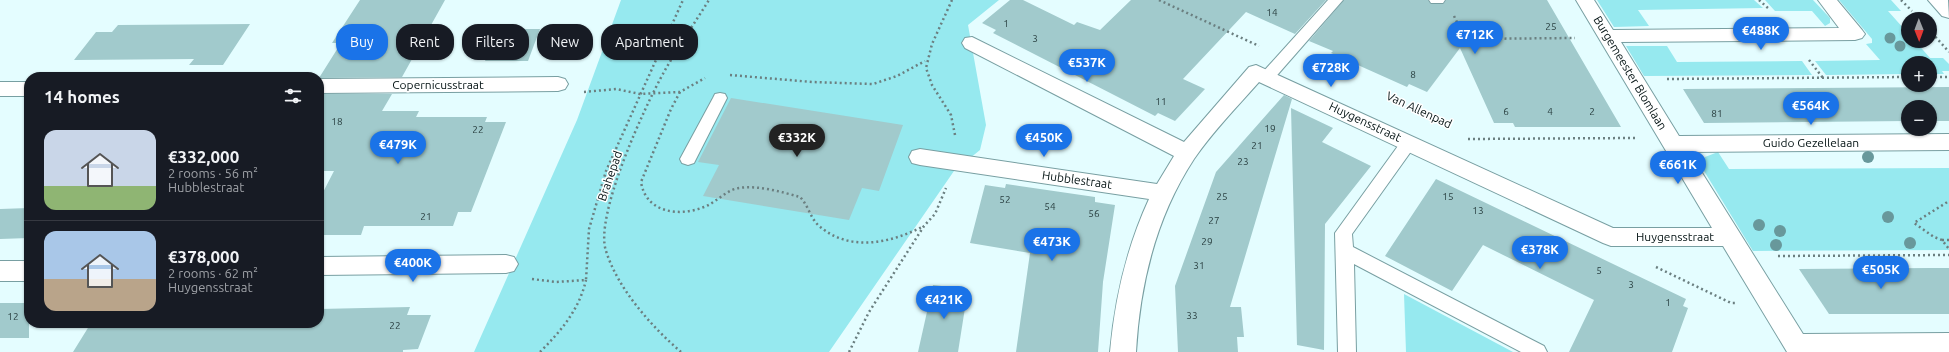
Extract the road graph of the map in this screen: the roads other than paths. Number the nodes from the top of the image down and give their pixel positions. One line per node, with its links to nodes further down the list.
1 (1336, 0): 8 (lane)
2 (1585, 0): 6 (street, Burgemeester Blomlaan)
3 (1826, 0): 6 (street)
4 (1937, 0): 5 (street)
5 (1949, 12)
6 (1607, 36): 14 (street, Burgemeester Blomlaan)
7 (972, 43): 17 (street)
8 (1267, 77): 16 (street, Huygensstraat); 17 (street, Huygensstraat)
9 (558, 84): 10 (street, Copernicusstraat)
10 (324, 86)
11 (0, 89): 12 (street)
12 (24, 89)
13 (720, 98): 19 (lane)
14 (1671, 141): 15 (street, Guido Gezellelaan); 21 (street, Burgemeester Blomlaan)
15 (1949, 142)
16 (1409, 143): 21 (street, Huygensstraat); 22 (lane)
17 (1187, 153): 20 (street, Huygensstraat)
18 (920, 156): 20 (street, Hubblestraat)
19 (688, 159)
20 (1163, 193): 29 (street, Huygensstraat)
21 (1730, 237): 28 (street, Burgemeester Blomlaan)
22 (1344, 250): 30 (lane); 31 (lane)
23 (506, 264): 24 (street)
24 (324, 266)
25 (24, 270): 26 (street)
26 (0, 271)
27 (1949, 344): 28 (street)
28 (1798, 349)
29 (1123, 352)
30 (1347, 352)
31 (1538, 352)

